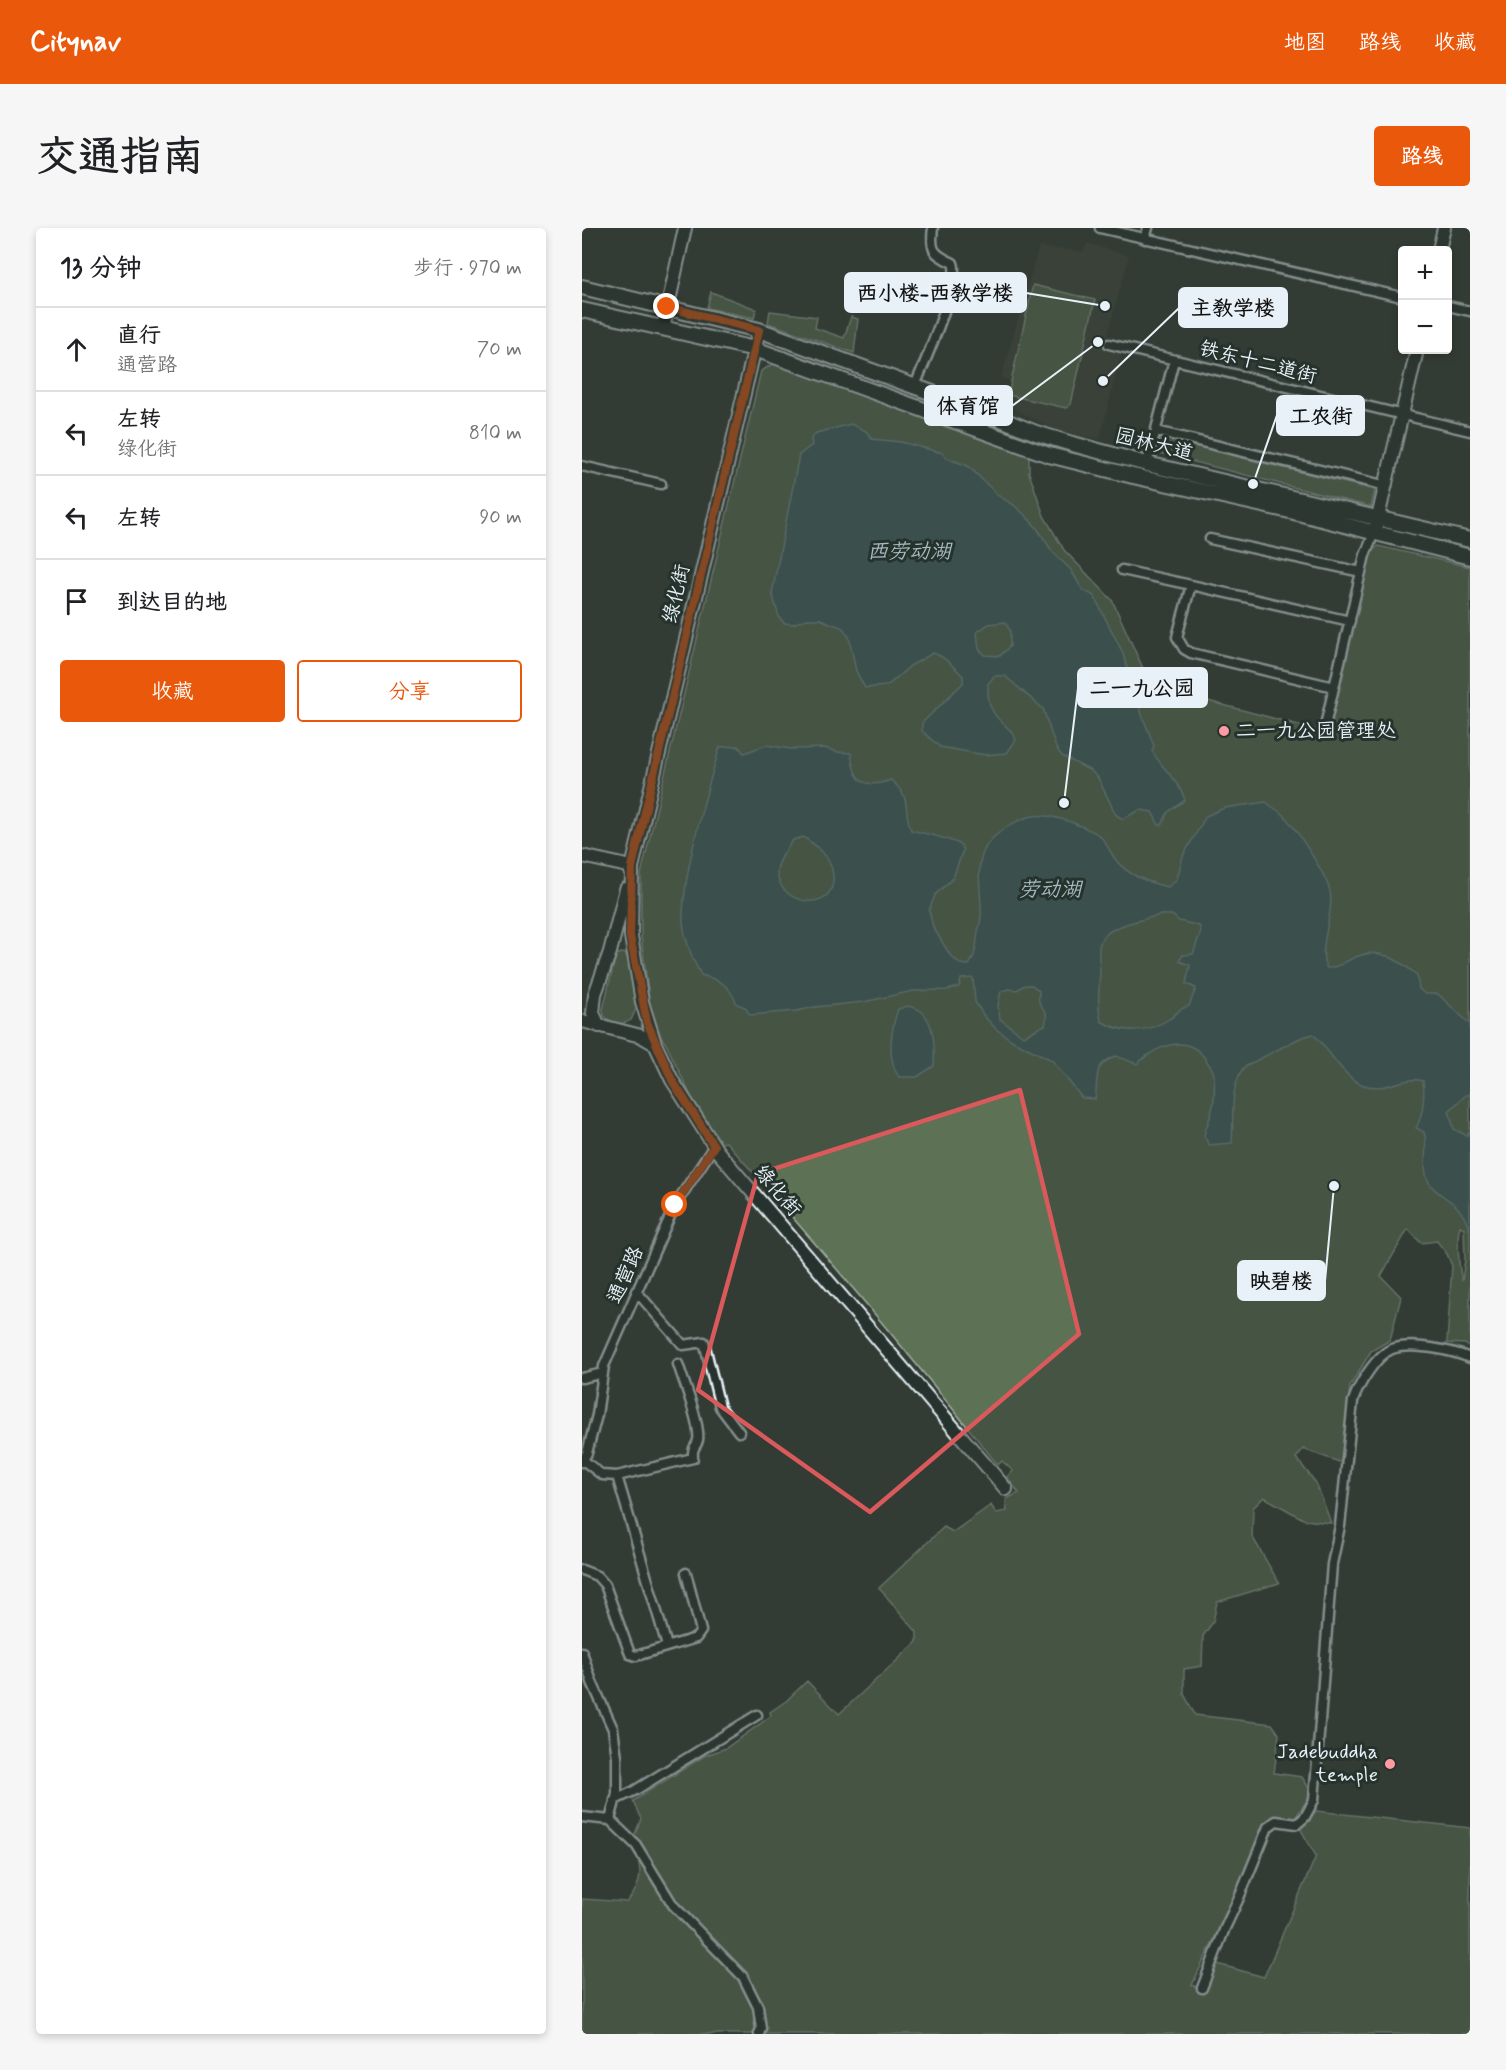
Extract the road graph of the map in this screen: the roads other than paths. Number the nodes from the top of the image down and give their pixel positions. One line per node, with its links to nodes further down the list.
1 (685, 228): 10 (main road)
2 (933, 228): 20 (street)
3 (1100, 228): 6 (street)
4 (1148, 228): 6 (street)
5 (1444, 228): 7 (main road)
6 (1145, 239): 9 (street)
7 (1440, 246)
8 (582, 287): 10 (main road, 园林大道)
9 (1398, 296)
10 (667, 307): 14 (main road); 15 (main road, 园林大道)
11 (1452, 307): 13 (street)
12 (582, 310): 14 (main road)
13 (1470, 311)
14 (663, 328): 17 (main road)
15 (759, 330): 17 (main road, 绿化街); 20 (main road, 园林大道)
16 (1109, 344): 19 (street, 铁东十二道街)
17 (755, 349): 29 (main road); 40 (main road, 绿化街)
18 (1416, 354): 21 (main road)
19 (1174, 360): 21 (street, 铁东十二道街); 22 (street)
20 (915, 386): 24 (main road, 园林大道)
21 (1402, 416): 23 (street, 铁东十二道街); 27 (main road)
22 (1156, 431): 24 (street); 27 (street)
23 (1470, 431)
24 (1147, 464): 28 (main road, 园林大道)
25 (582, 466): 26 (street)
26 (661, 484)
27 (1387, 486): 28 (main road)
28 (1385, 520): 29 (main road); 31 (main road, 园林大道)
29 (1374, 533): 32 (main road); 34 (street)
30 (1210, 539): 34 (street)
31 (1470, 540)
32 (1470, 557)
33 (1122, 570): 35 (street)
34 (1361, 572): 36 (street)
35 (1191, 585): 36 (street); 37 (street)
36 (1350, 621): 37 (street)
37 (1334, 687): 38 (street)
38 (1324, 730)
39 (582, 856): 40 (main road)
40 (632, 867): 41 (main road, 绿化街); 42 (main road, 绿化街)
41 (610, 952): 42 (main road); 43 (main road, 绿化街)
42 (633, 955): 44 (main road, 绿化街)
43 (595, 994): 45 (main road); 47 (main road, 绿化街)
44 (642, 1002): 48 (main road); 49 (main road, 绿化街)
45 (582, 1008)
46 (582, 1021): 47 (main road)
47 (599, 1026): 48 (main road)
48 (622, 1030): 49 (main road)
49 (655, 1044): 50 (main road, 绿化街)
50 (714, 1146): 51 (street, 通营路); 59 (main road, 绿化街)
51 (636, 1291): 54 (street, 通营路); 56 (street)
52 (1470, 1358): 68 (street)
53 (678, 1364): 58 (street)
54 (603, 1373): 55 (street); 57 (street, 通营路)
55 (582, 1378)
56 (739, 1432)
57 (582, 1461): 58 (street)
58 (617, 1476): 62 (street)
59 (1006, 1489)
60 (582, 1570): 62 (street)
61 (686, 1573): 62 (street)
62 (668, 1646)
63 (582, 1652): 65 (street)
64 (757, 1715): 65 (street)
65 (615, 1800): 67 (street)
66 (582, 1817): 67 (street)
67 (610, 1820): 69 (street)
68 (1202, 1988)
69 (759, 2034)

